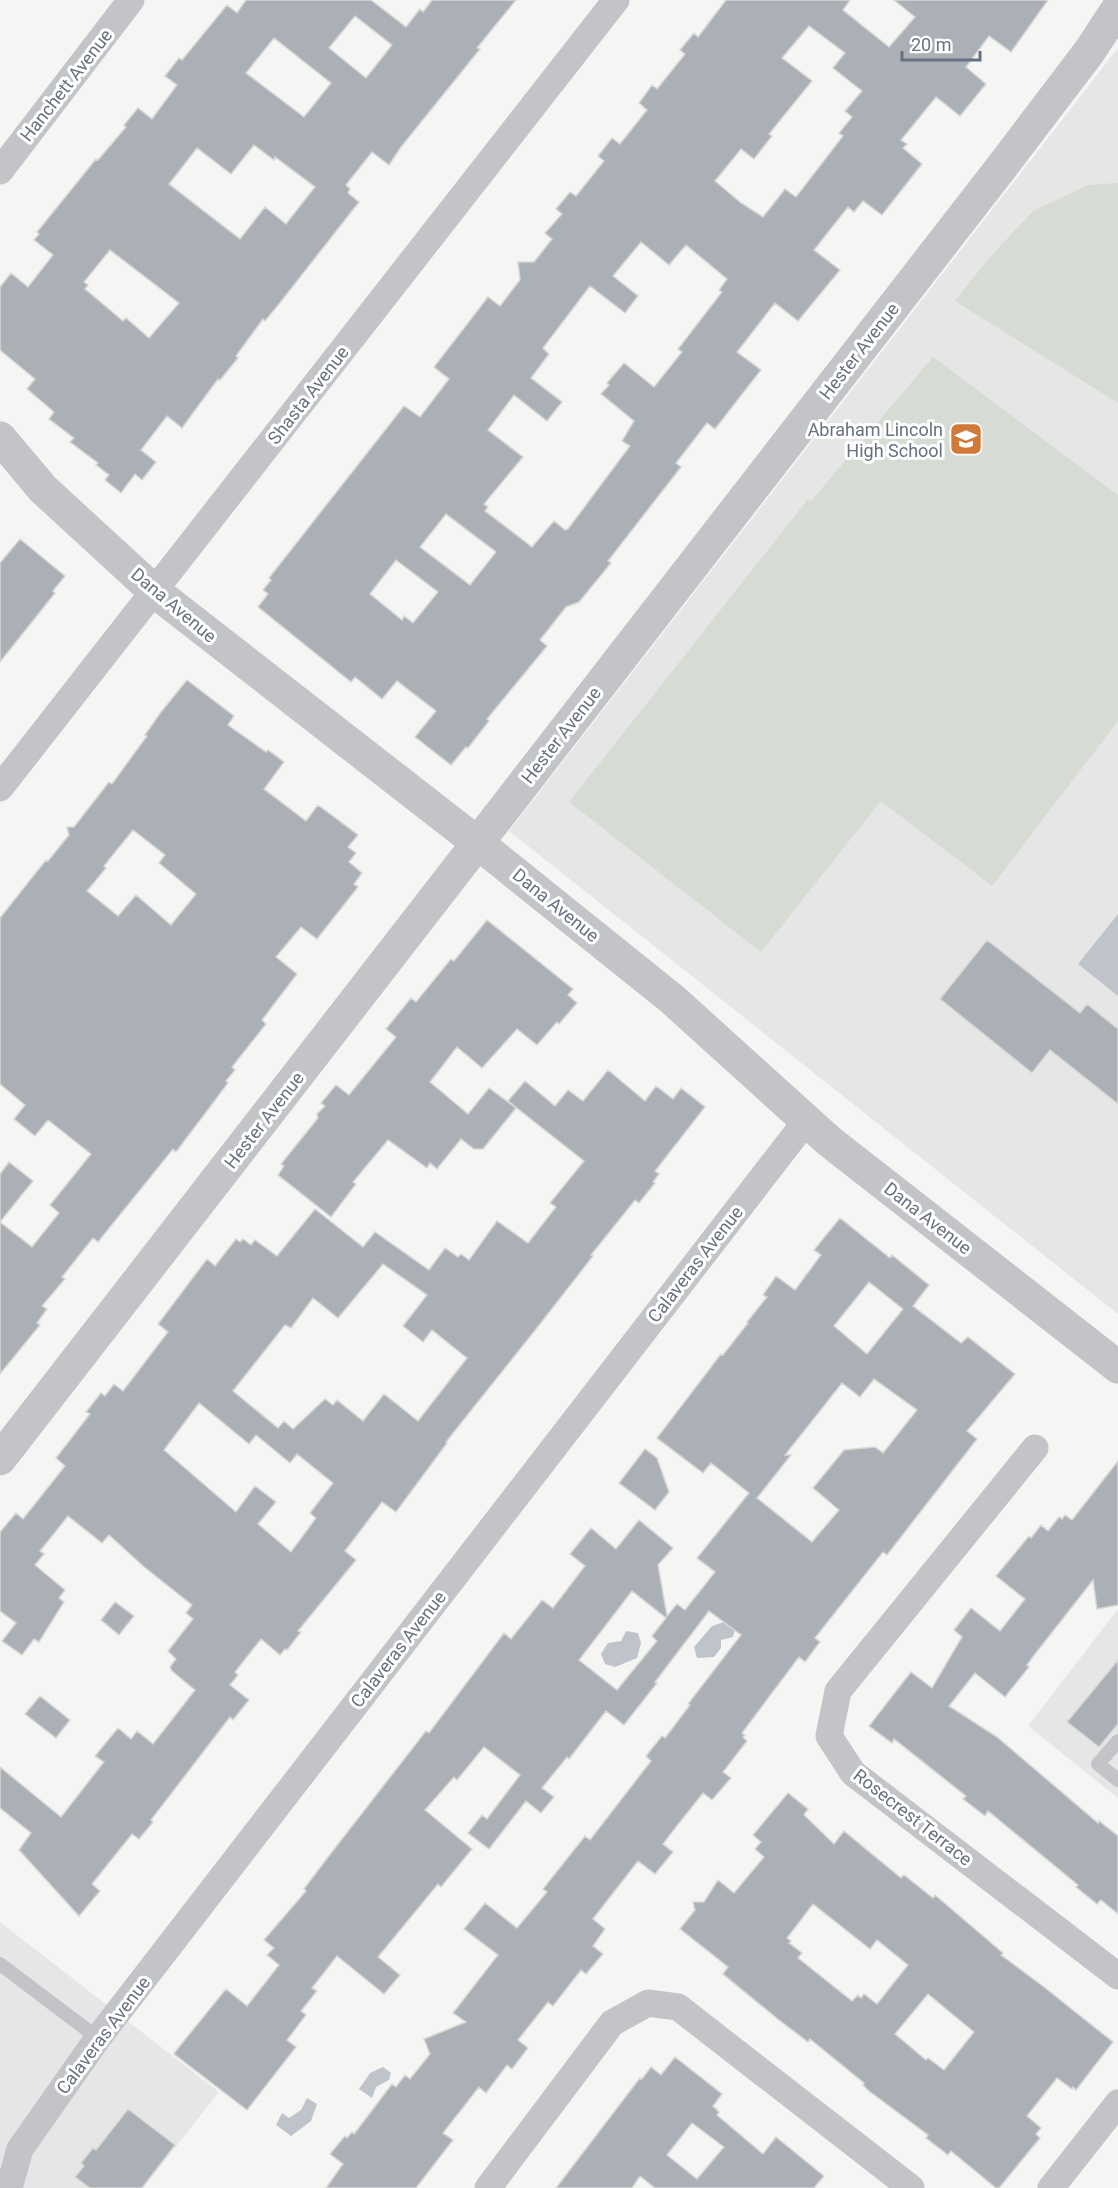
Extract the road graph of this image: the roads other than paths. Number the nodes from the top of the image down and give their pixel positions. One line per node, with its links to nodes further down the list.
1 (131, 0): 4 (street, Hanchett Avenue)
2 (616, 0): 6 (street, Shasta Avenue)
3 (1118, 8): 8 (street, Hester Avenue)
4 (0, 171)
5 (0, 438): 6 (street, Dana Avenue)
6 (154, 591): 7 (street, Shasta Avenue); 8 (street, Dana Avenue)
7 (0, 788)
8 (478, 844): 9 (street, Dana Avenue); 12 (street, Hester Avenue)
9 (806, 1121): 10 (street, Dana Avenue); 17 (street, Calaveras Avenue)
10 (1118, 1367)
11 (1035, 1448): 16 (street, Rosecrest Terrace)
12 (0, 1459)
13 (1118, 1741): 14 (lane)
14 (1118, 1780)
15 (0, 1964): 17 (lane)
16 (1118, 1976)
17 (98, 2038): 20 (street, Calaveras Avenue)
18 (1118, 2103): 22 (street)
19 (901, 2185): 21 (street)
20 (9, 2188)
21 (488, 2188)
22 (1051, 2188)

